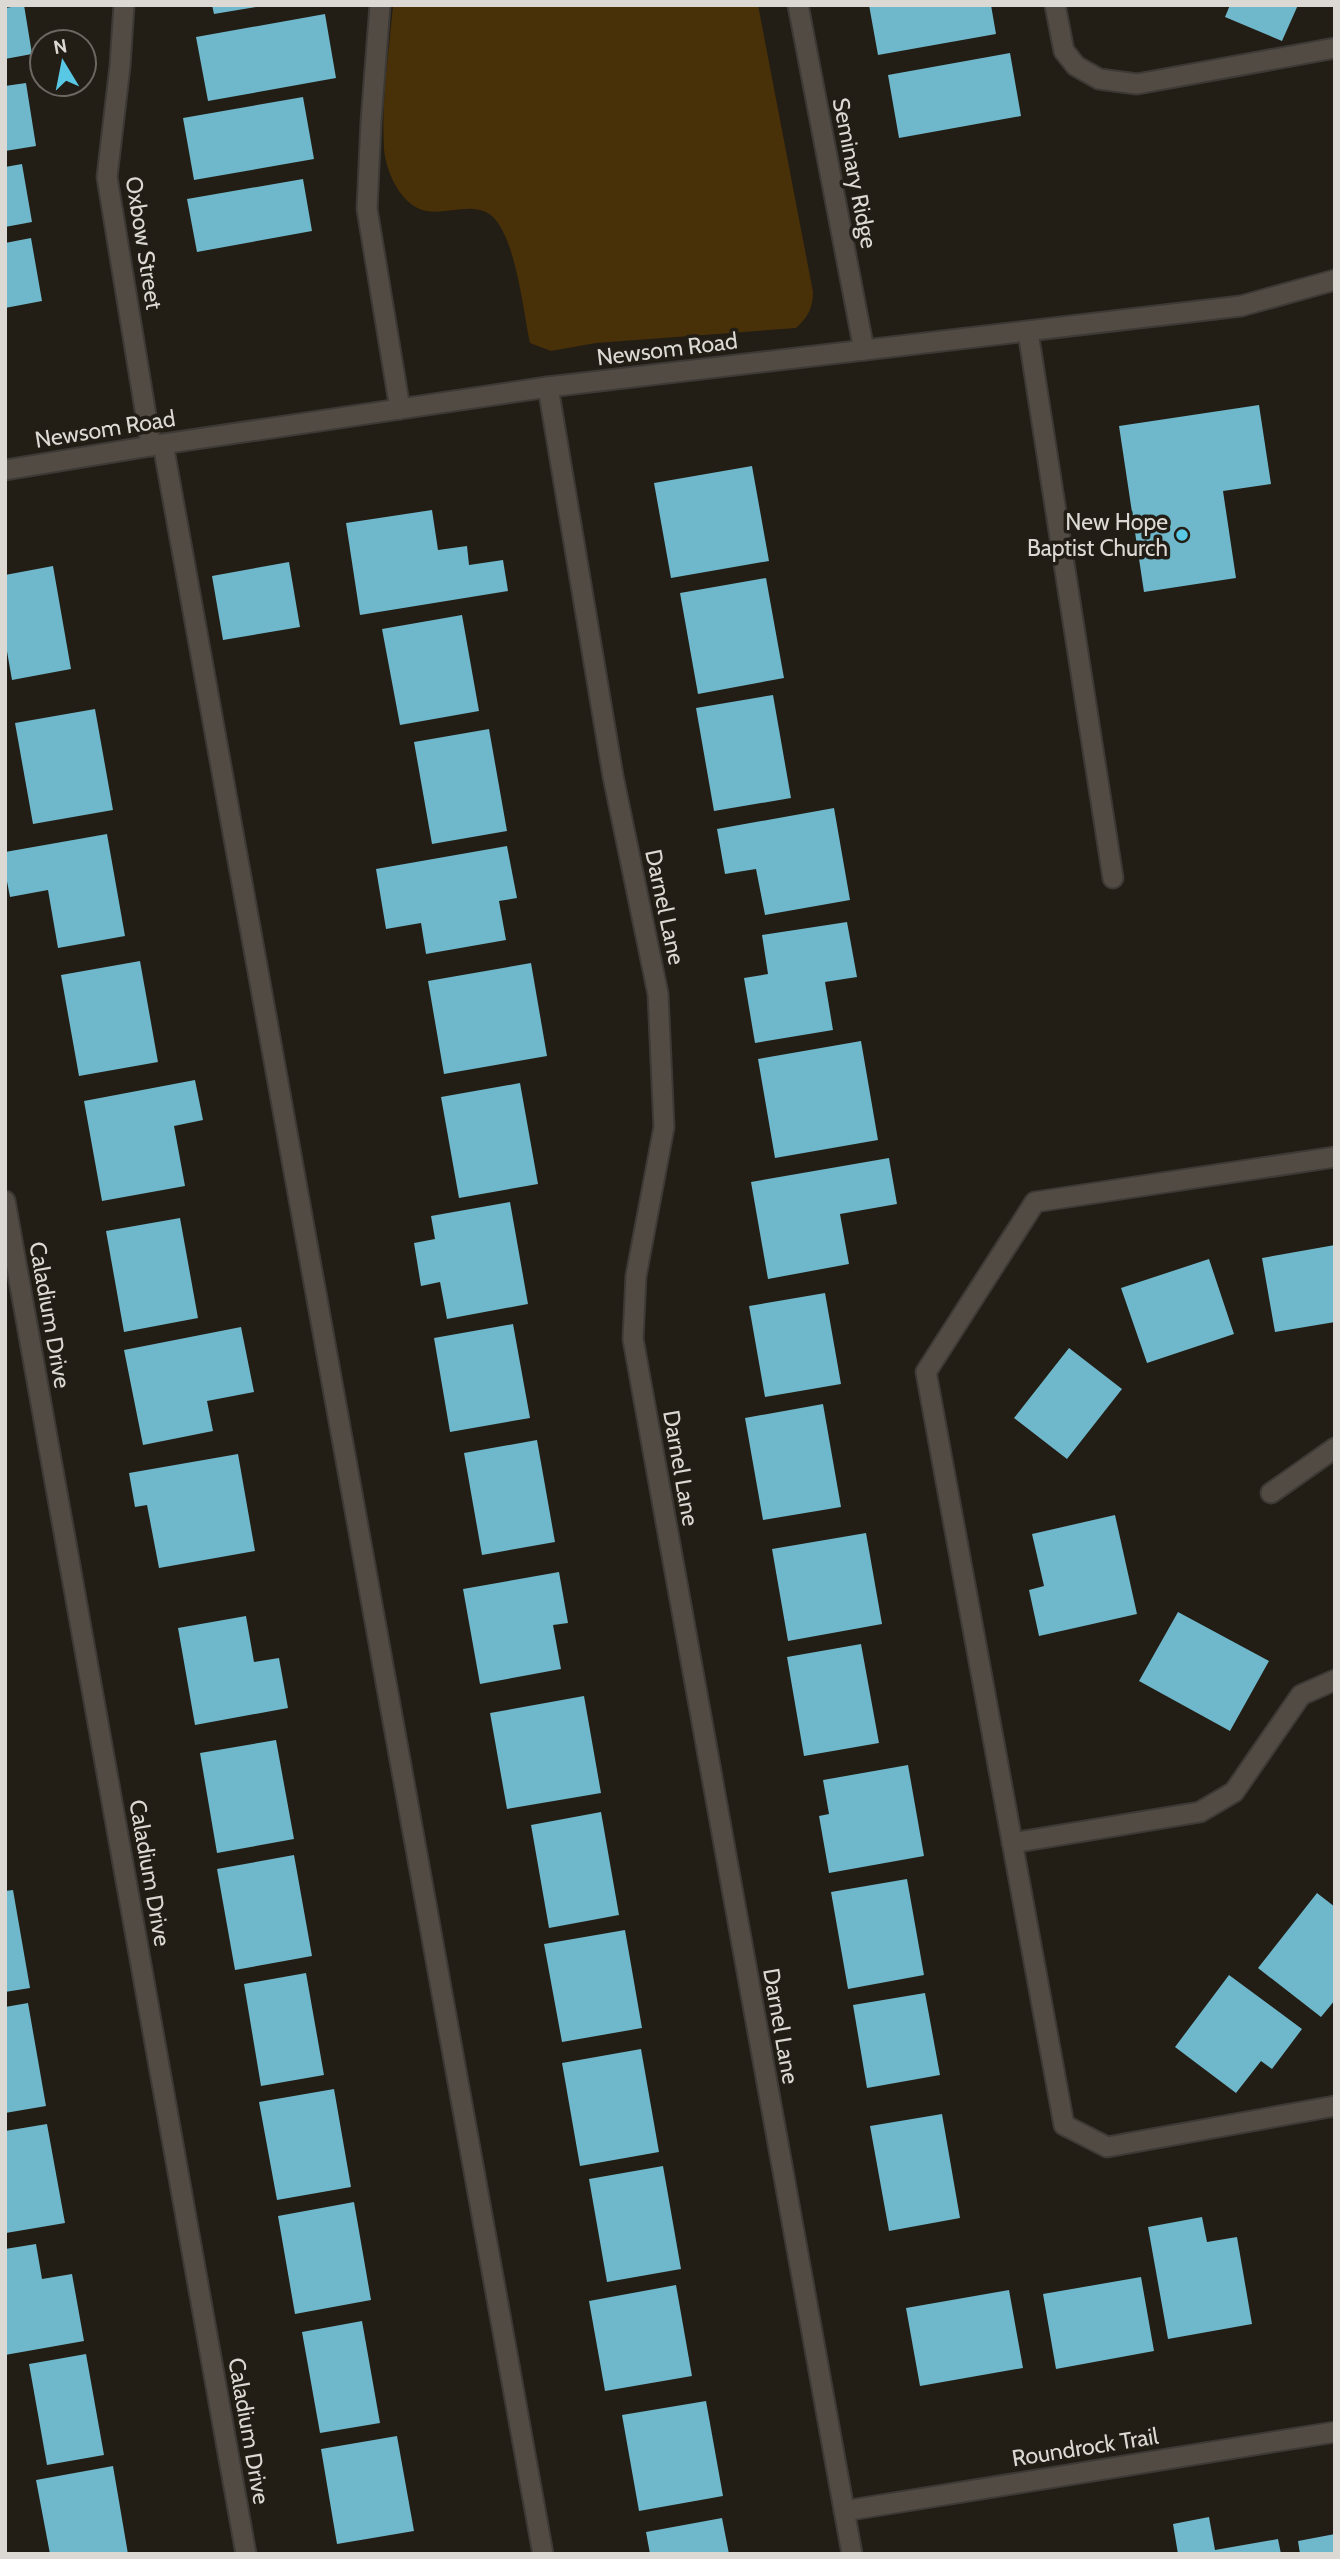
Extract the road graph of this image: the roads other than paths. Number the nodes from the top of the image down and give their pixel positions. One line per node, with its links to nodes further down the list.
1 (124, 5): 11 (street, Oxbow Street)
2 (380, 5): 10 (street)
3 (798, 5): 8 (street, Seminary Ridge)
4 (1055, 5): 5 (street)
5 (1335, 48)
6 (1335, 280): 7 (street, Newsom Road)
7 (1028, 332): 8 (street, Newsom Road); 13 (street)
8 (864, 351): 9 (street, Newsom Road)
9 (548, 387): 10 (street, Newsom Road); 22 (street, Darnel Lane)
10 (400, 409): 11 (street, Newsom Road)
11 (157, 445): 12 (street, Newsom Road); 24 (street, Oxbow Street)
12 (5, 470)
13 (1114, 878)
14 (1335, 1157): 19 (street)
15 (5, 1201): 23 (street, Caladium Drive)
16 (1335, 1448): 17 (street)
17 (1271, 1493)
18 (1335, 1680): 19 (street)
19 (1012, 1843): 20 (street)
20 (1335, 2106)
21 (1335, 2432): 22 (street, Roundrock Trail)
22 (844, 2511): 25 (street, Darnel Lane)
23 (246, 2554)
24 (543, 2554)
25 (852, 2554)

